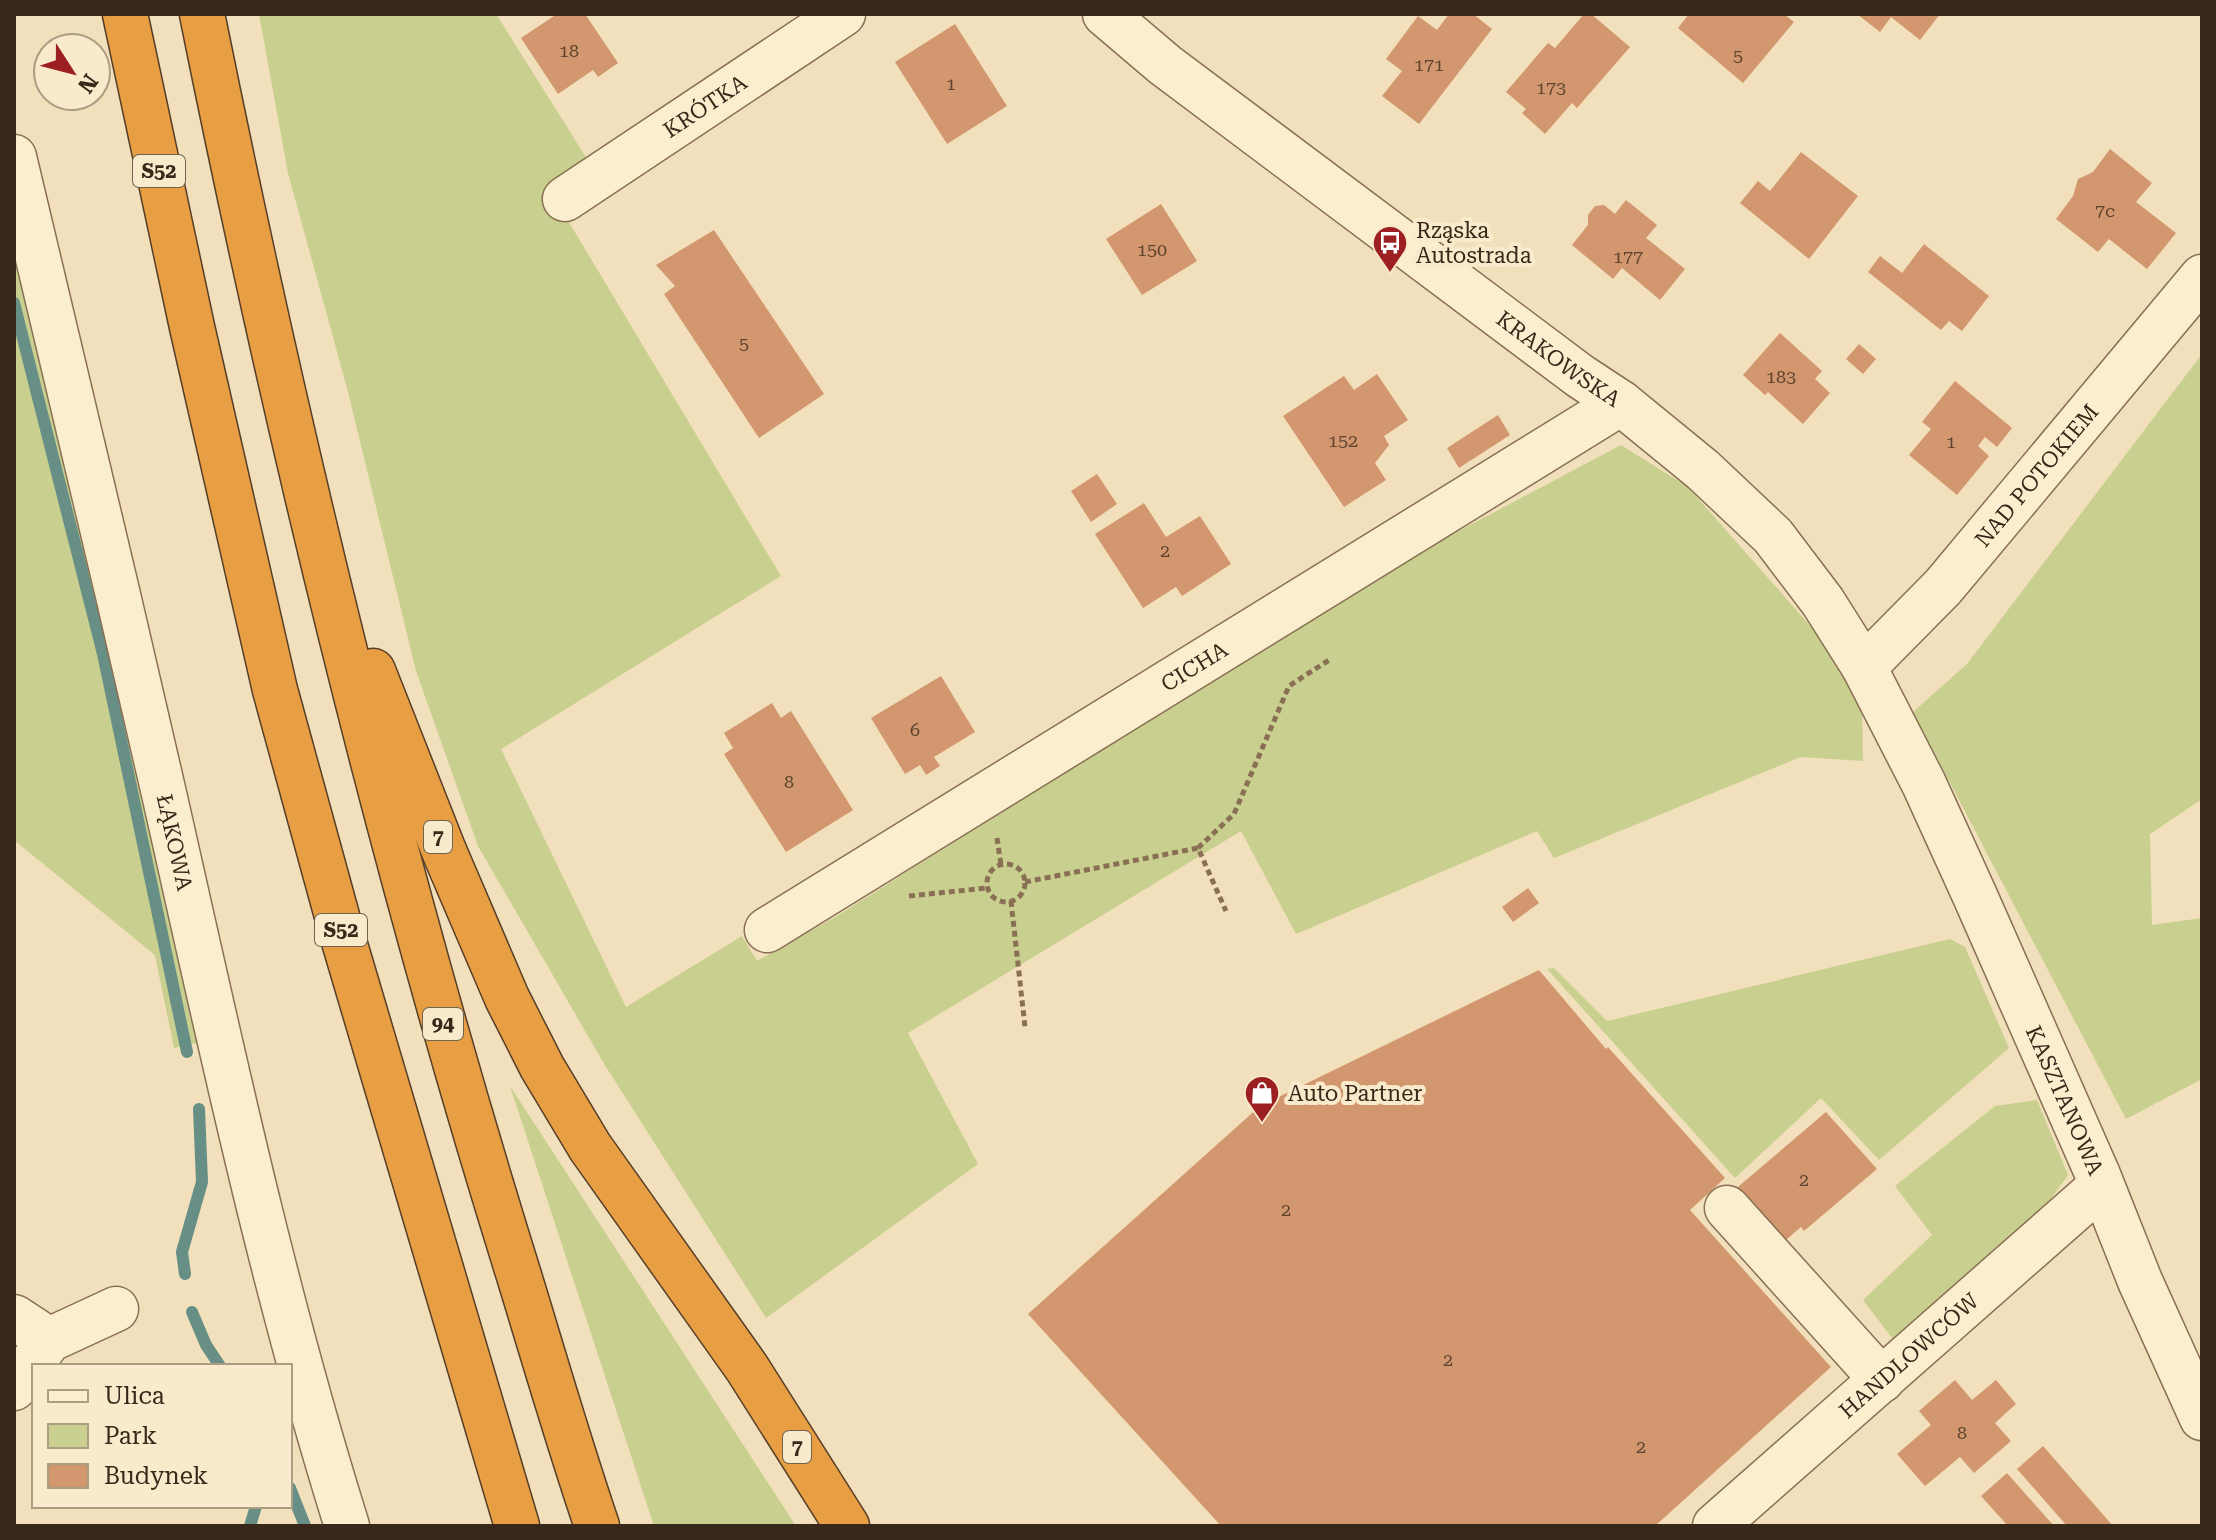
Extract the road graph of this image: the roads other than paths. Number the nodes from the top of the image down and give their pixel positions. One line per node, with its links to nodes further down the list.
1 (125, 14): 22 (highway, S52)
2 (202, 14): 9 (highway)
3 (843, 14): 6 (street, KRÓTKA)
4 (1105, 14): 8 (street, KRAKOWSKA)
5 (14, 157): 21 (street, ŁĄKOWA)
6 (565, 199)
7 (2202, 277): 10 (street, NAD POTOKIEM)
8 (1621, 403): 10 (street, KRAKOWSKA); 12 (street, CICHA)
9 (312, 516): 17 (highway, 7); 23 (highway, 94)
10 (1864, 667): 11 (street, KRAKOWSKA)
11 (1924, 784): 13 (street, KASZTANOWA)
12 (767, 930)
13 (2101, 1186): 18 (street, HANDLOWCÓW); 20 (street, KASZTANOWA)
14 (1727, 1208): 18 (street)
15 (116, 1309): 16 (street)
16 (31, 1328): 19 (street)
17 (747, 1368): 24 (highway, 7); 25 (highway)
18 (1882, 1380): 26 (street, HANDLOWCÓW)
19 (14, 1388)
20 (2202, 1418)
21 (347, 1526)
22 (517, 1526)
23 (597, 1526)
24 (847, 1526)
25 (874, 1526)
26 (1715, 1526)

